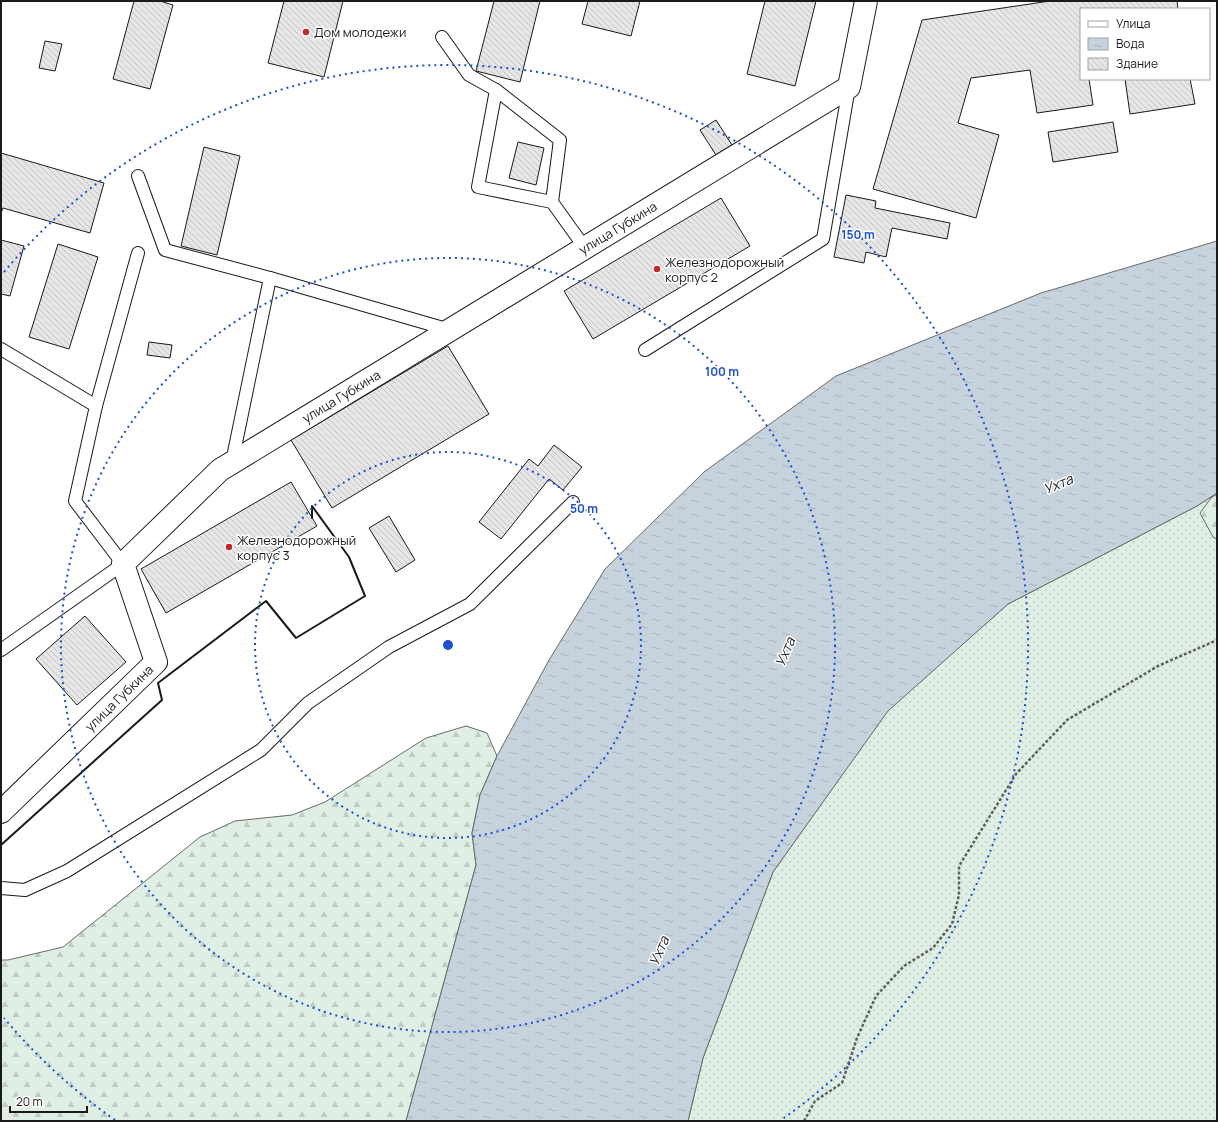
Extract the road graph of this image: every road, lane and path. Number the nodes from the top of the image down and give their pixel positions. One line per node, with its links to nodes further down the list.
1 (866, 1): 3 (street)
2 (442, 37): 4 (lane)
3 (850, 87): 7 (street, улица Губкина); 12 (lane)
4 (496, 90): 6 (lane); 6 (lane)
5 (138, 176): 9 (lane)
6 (552, 202): 7 (lane)
7 (585, 248): 10 (street, улица Губкина)
8 (138, 253): 13 (lane)
9 (270, 278): 10 (lane); 14 (lane)
10 (450, 330): 14 (street, улица Губкина)
11 (1, 349): 13 (lane)
12 (645, 350)
13 (96, 406): 16 (lane)
14 (232, 462): 16 (street, улица Губкина)
15 (573, 502): 20 (lane)
16 (124, 564): 18 (lane); 19 (street, улица Губкина)
17 (1217, 640): 21 (path)
18 (1, 650)
19 (1, 812)
20 (1, 888)
21 (804, 1121)

